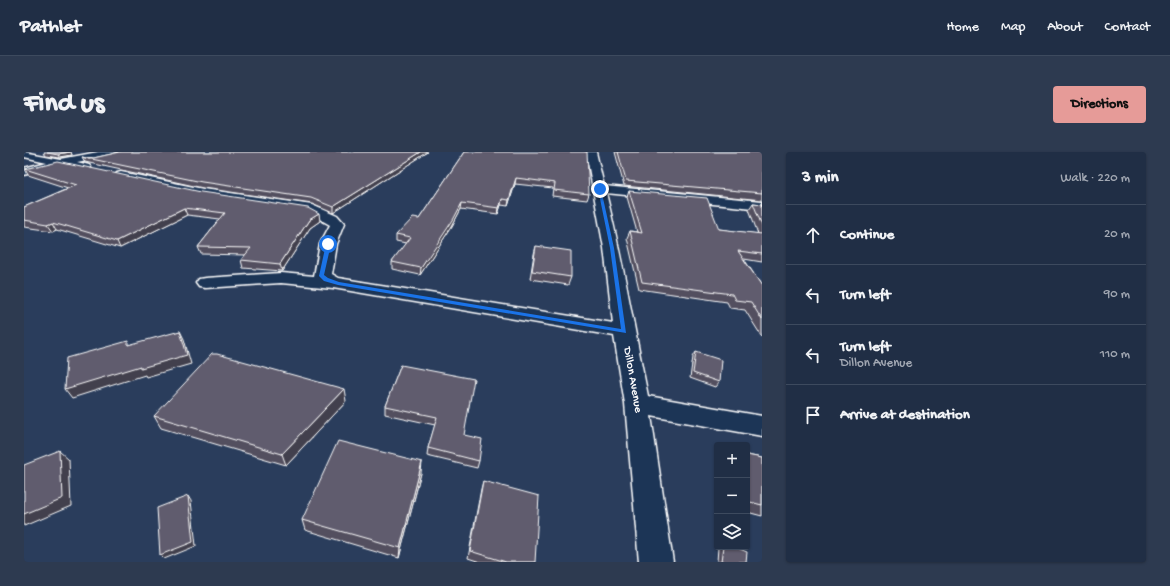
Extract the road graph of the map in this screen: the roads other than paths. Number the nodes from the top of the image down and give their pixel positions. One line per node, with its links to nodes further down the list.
1 (115, 152): 4 (street)
2 (592, 152): 6 (street, Dillon Avenue)
3 (24, 154): 4 (street)
4 (60, 162): 5 (street); 9 (street)
5 (24, 172)
6 (600, 189): 7 (street); 10 (street, Dillon Avenue)
7 (762, 206)
8 (205, 283): 9 (street)
9 (338, 284): 10 (street)
10 (624, 331): 11 (street, Dillon Avenue)
11 (637, 404): 12 (street); 13 (street, Dillon Avenue)
12 (762, 426)
13 (656, 562)

